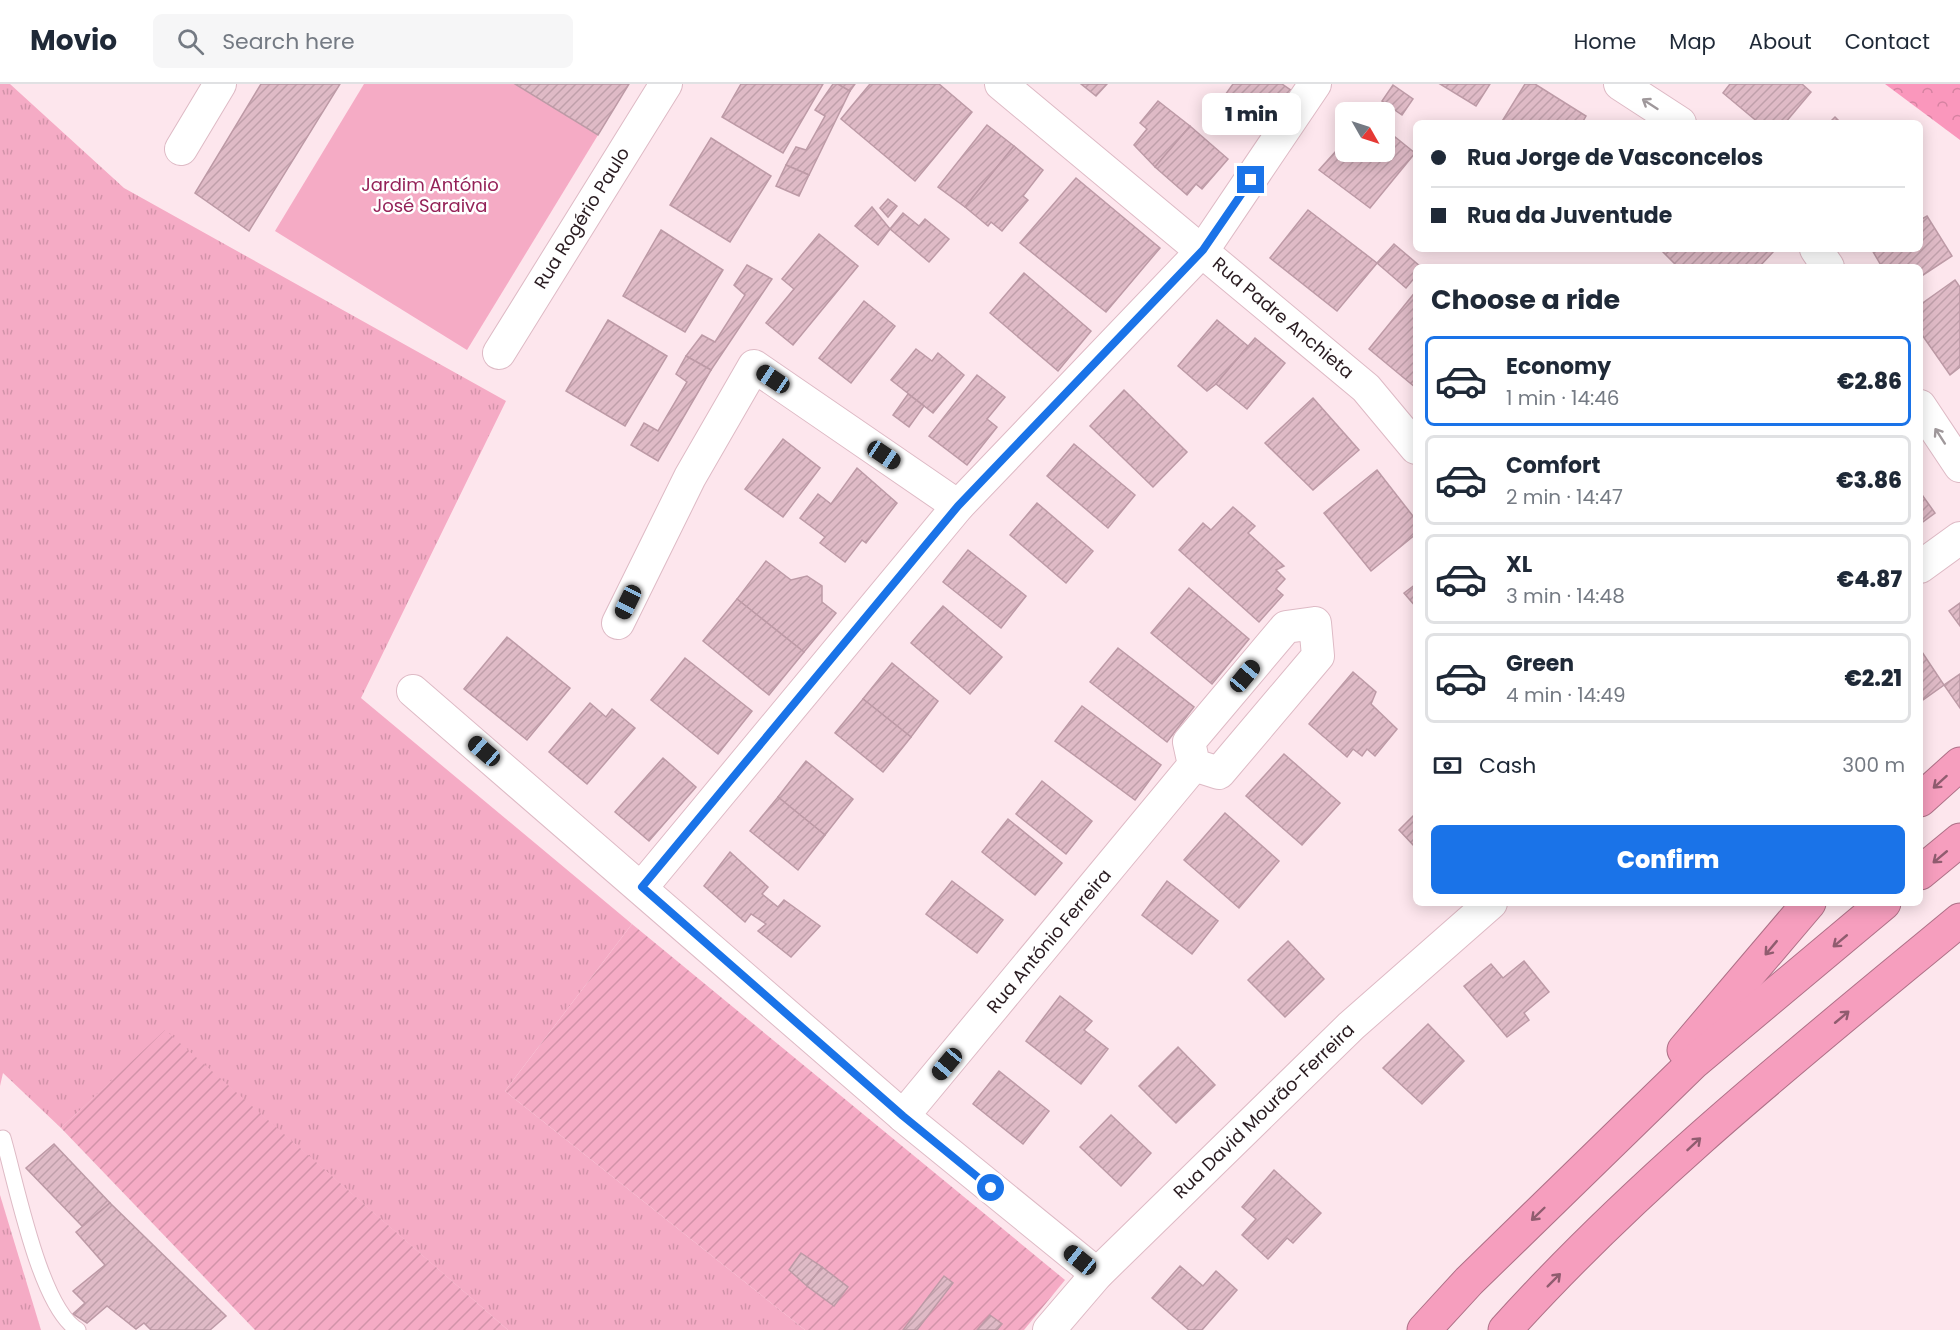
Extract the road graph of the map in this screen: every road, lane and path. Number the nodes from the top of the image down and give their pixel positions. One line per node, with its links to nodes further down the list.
1 (220, 84): 7 (street)
2 (666, 84): 9 (street, Rua Rogério Paulo)
3 (1001, 84): 8 (street, Rua Padre Anchieta)
4 (1316, 84): 8 (street)
5 (1620, 84): 6 (street, one-way to 5)
6 (1675, 120)
7 (181, 149)
8 (1203, 250): 11 (street, Rua Padre Anchieta); 13 (street)
9 (499, 353)
10 (1923, 410): 12 (street, one-way to 10)
11 (1413, 444)
12 (1960, 466)
13 (958, 506): 16 (street); 23 (street)
14 (1960, 538): 15 (street)
15 (1923, 565)
16 (618, 623)
17 (413, 691): 23 (street)
18 (1960, 764): 20 (highway, one-way to 20)
19 (1194, 765): 19 (street); 28 (street, Rua António Ferreira)
20 (1923, 798)
21 (1960, 840): 22 (highway, one-way to 22)
22 (1923, 871)
23 (642, 887): 28 (street)
24 (1488, 906): 31 (street, Rua David Mourão-Ferreira)
25 (1806, 906): 30 (highway, one-way to 30)
26 (1880, 906): 30 (highway, one-way to 30)
27 (1960, 920): 35 (highway, one-way to 27)
28 (903, 1116): 31 (street)
29 (3, 1137): 32 (lane)
30 (1580, 1173): 34 (highway, one-way to 34)
31 (1097, 1274): 33 (street, Rua David Mourão-Ferreira)
32 (78, 1330)
33 (1049, 1330)
34 (1424, 1330)
35 (1505, 1330)

